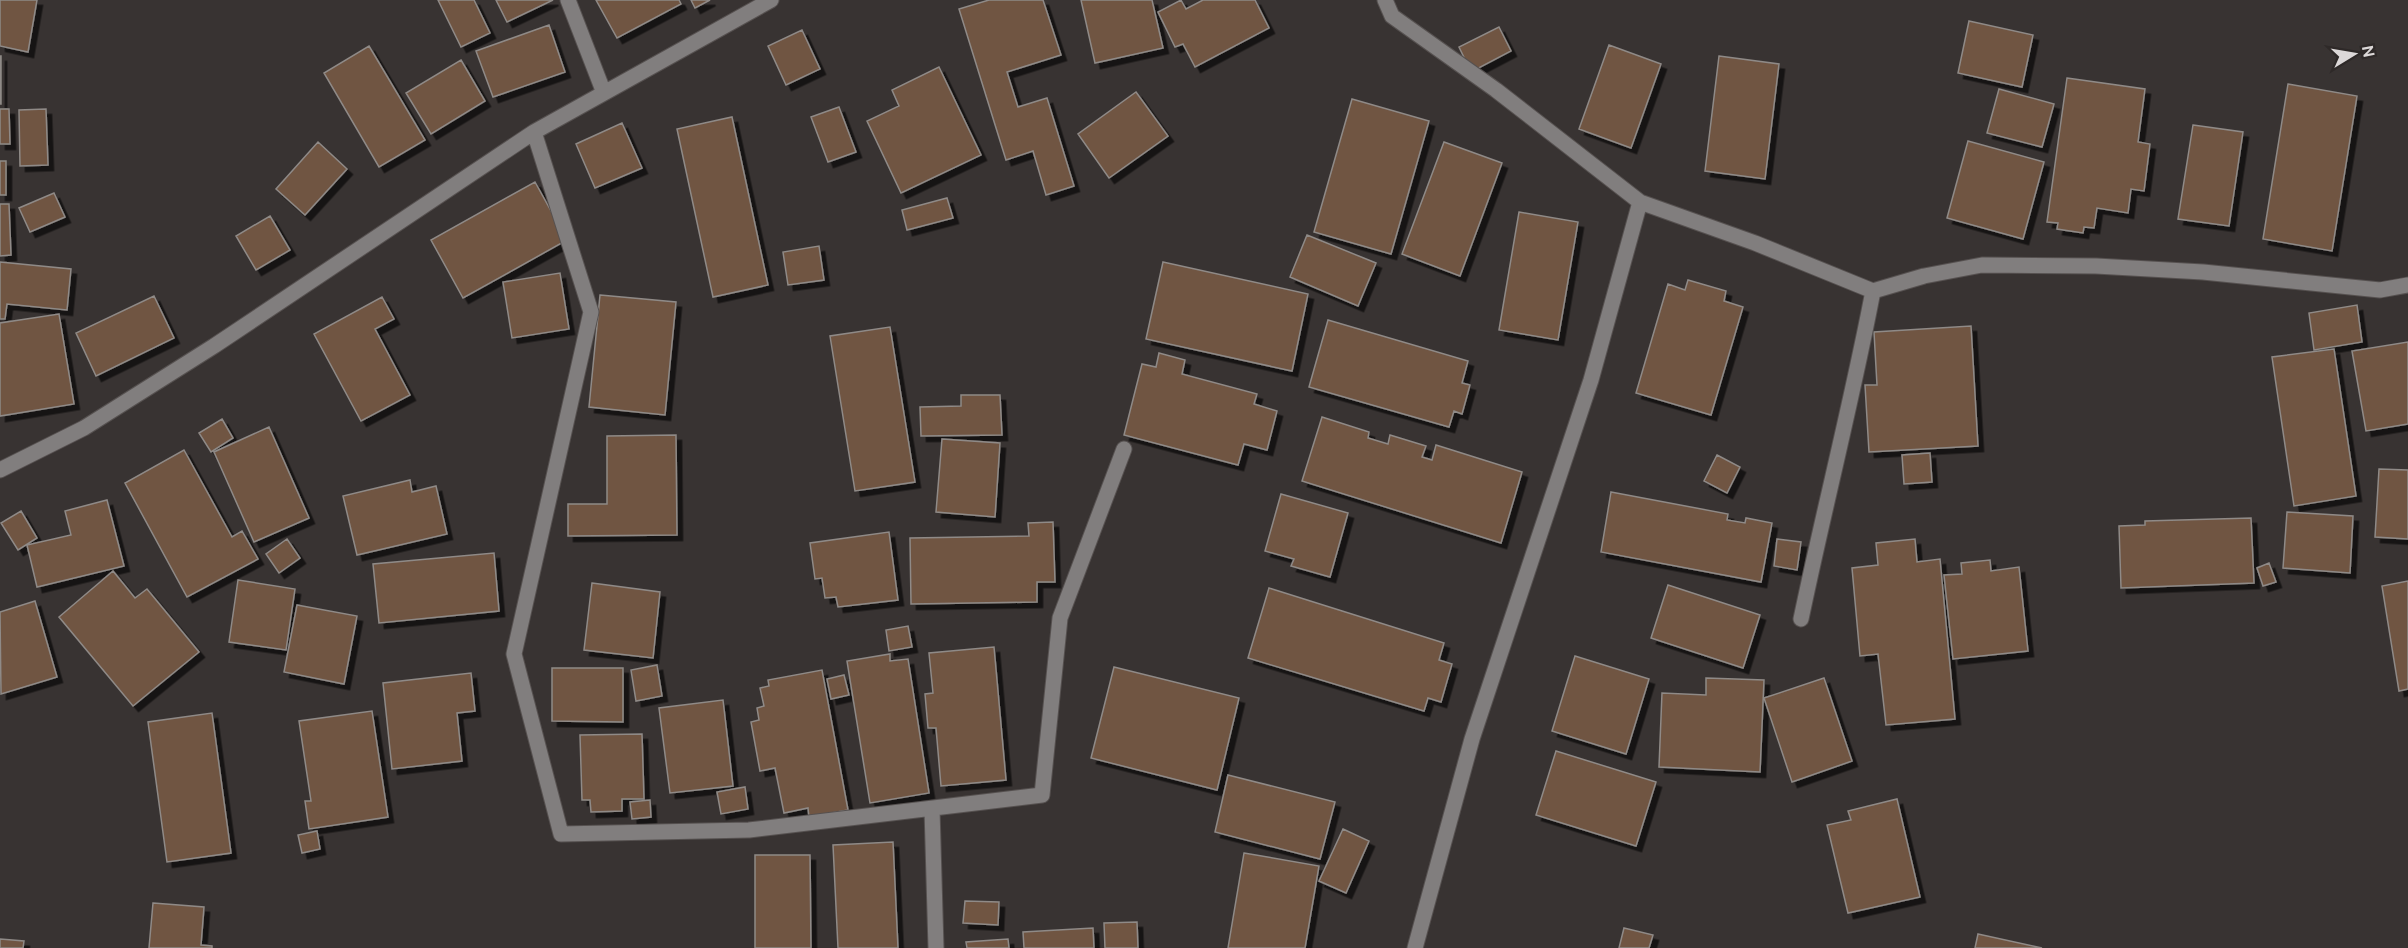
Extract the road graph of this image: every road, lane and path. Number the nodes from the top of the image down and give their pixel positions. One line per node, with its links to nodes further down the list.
1 (568, 0): 4 (street)
2 (771, 0): 4 (street)
3 (1385, 0): 6 (street)
4 (604, 93): 5 (street)
5 (534, 132): 10 (street); 12 (street)
6 (1640, 202): 8 (street); 14 (street)
7 (2408, 285): 8 (street)
8 (1873, 291): 11 (street)
9 (1124, 449): 12 (street)
10 (0, 470)
11 (1801, 618)
12 (932, 809): 13 (street)
13 (936, 948)
14 (1415, 948)

